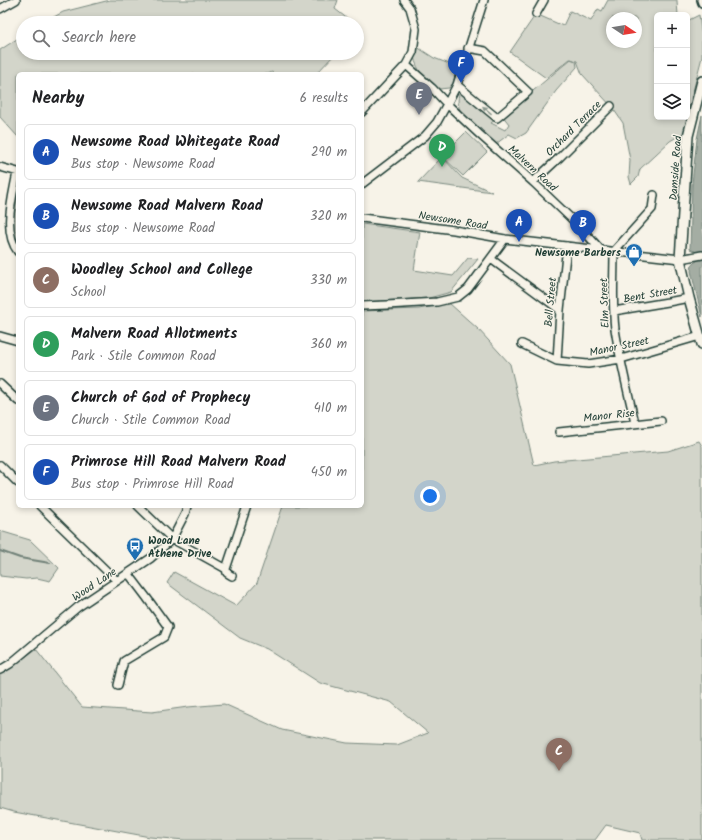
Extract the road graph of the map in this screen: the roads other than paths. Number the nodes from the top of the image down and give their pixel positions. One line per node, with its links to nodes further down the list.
1 (16, 0): 7 (street)
2 (404, 0): 10 (street)
3 (484, 0): 9 (street)
4 (544, 0): 8 (street)
5 (701, 0): 6 (street)
6 (702, 3)
7 (0, 9)
8 (536, 14)
9 (468, 48): 12 (street); 12 (street, one-way to 12)
10 (406, 65): 13 (street, Malvern Road); 15 (street)
11 (702, 81): 30 (street, Damside Road)
12 (457, 85): 13 (street)
13 (447, 104): 19 (street); 20 (street, Malvern Road)
14 (611, 106): 20 (street, Orchard Terrace)
15 (364, 110)
16 (0, 168): 17 (street)
17 (16, 172)
18 (16, 178): 25 (street)
19 (364, 182)
20 (533, 182): 26 (street, Malvern Road)
21 (654, 195): 27 (street)
22 (364, 218): 23 (street, Newsome Road)
23 (505, 239): 24 (street, Newsome Road); 29 (street)
24 (567, 246): 26 (street, Newsome Road); 33 (street, Bell Street)
25 (16, 248)
26 (600, 250): 27 (street, Newsome Road)
27 (614, 251): 30 (street, Newsome Road); 34 (street, Elm Street)
28 (702, 255): 30 (street, Newsome Road)
29 (491, 258): 32 (street); 33 (street)
30 (682, 258): 31 (street, Damside Road)
31 (689, 298): 34 (street, Bent Street); 37 (street, Damside Road)
32 (364, 306)
33 (560, 310): 40 (street, Bell Street)
34 (614, 311): 39 (street, Elm Street)
35 (0, 336): 36 (street)
36 (16, 340)
37 (701, 340): 39 (street, Manor Street)
38 (522, 344): 40 (street, Manor Street)
39 (621, 359): 40 (street, Manor Street); 44 (street, Elm Street)
40 (557, 361)
41 (0, 384): 42 (street)
42 (16, 399)
43 (661, 421): 44 (street, Manor Rise)
44 (635, 423): 45 (street, Manor Rise)
45 (559, 432)
46 (0, 465): 47 (street)
47 (16, 481)
48 (42, 508): 56 (street)
49 (140, 508): 52 (street)
50 (187, 508): 52 (street, Wood Lane)
51 (246, 508): 53 (street)
52 (172, 540): 53 (street); 54 (street, Wood Lane)
53 (226, 569): 55 (street)
54 (128, 574): 56 (street, Wood Lane); 58 (street)
55 (232, 576)
56 (117, 581): 57 (street, Wood Lane)
57 (0, 670)
58 (118, 685)

